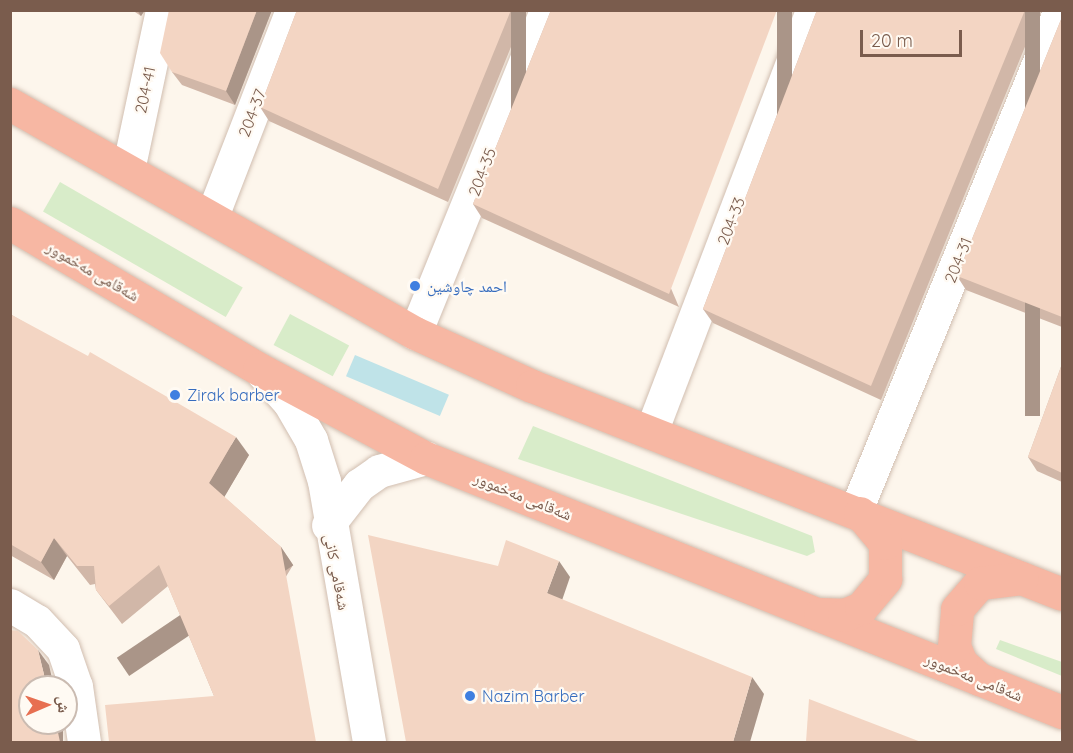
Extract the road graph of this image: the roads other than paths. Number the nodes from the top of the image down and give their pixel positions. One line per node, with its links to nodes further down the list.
1 (162, 10): 7 (street, 204-41)
2 (292, 10): 8 (street, 204-37)
3 (546, 10): 10 (street, 204-35)
4 (812, 10): 12 (street, 204-33)
5 (1060, 10): 14 (street, 204-31)
6 (10, 104): 7 (highway)
7 (128, 170): 8 (highway)
8 (212, 216): 10 (highway)
9 (10, 223): 11 (highway, شەقامی مەخموور)
10 (415, 333): 12 (highway)
11 (259, 369): 13 (highway, شەقامی مەخموور); 15 (street)
12 (651, 432): 14 (highway)
13 (426, 458): 15 (street, شەقامی کانی); 19 (highway, شەقامی مەخموور)
14 (856, 510): 16 (highway); 19 (highway)
15 (328, 525): 23 (street, شەقامی کانی)
16 (1032, 582): 17 (highway); 20 (highway)
17 (1062, 594)
18 (10, 605): 22 (street)
19 (815, 614): 20 (highway, شەقامی مەخموور)
20 (982, 680): 21 (highway, شەقامی مەخموور)
21 (1062, 712)
22 (84, 742)
23 (369, 742)

